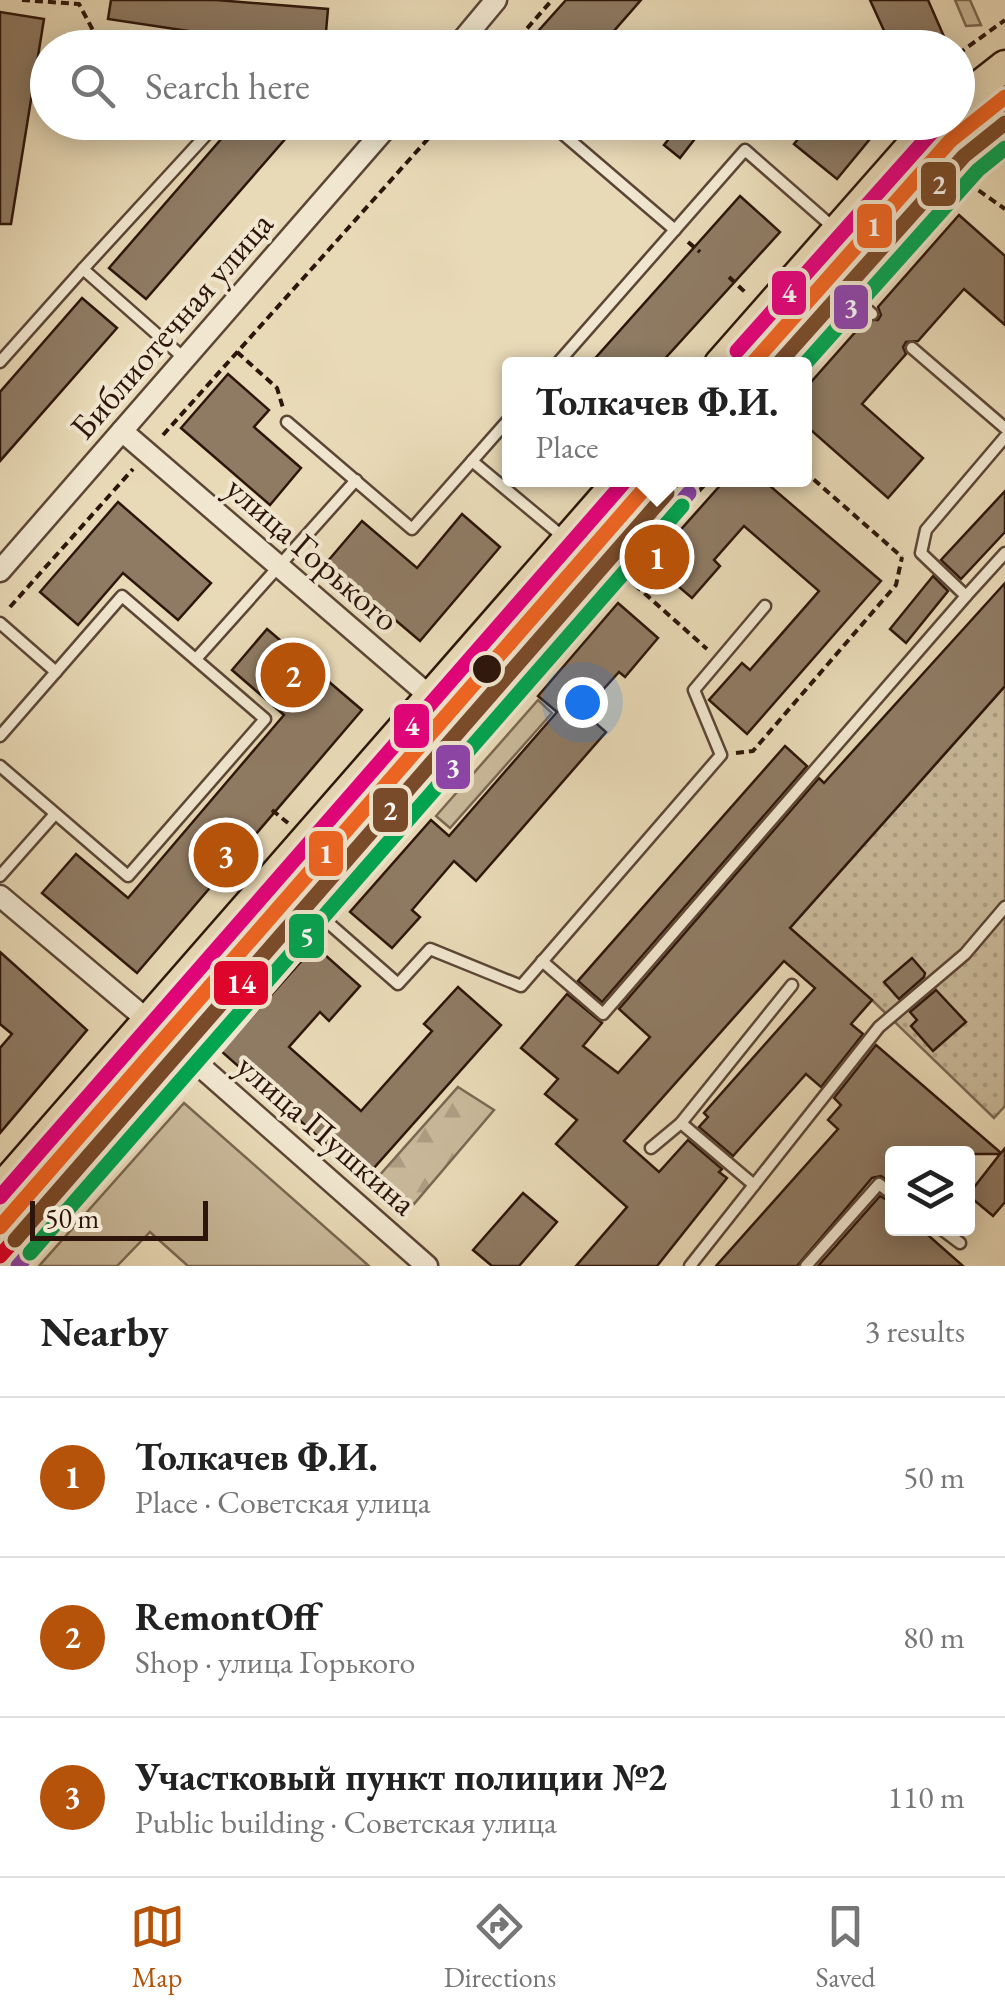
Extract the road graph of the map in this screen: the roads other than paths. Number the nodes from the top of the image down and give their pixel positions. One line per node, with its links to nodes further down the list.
1 (496, 0): 2 (street)
2 (472, 30)
3 (1005, 66): 4 (main road)
4 (975, 90)
5 (1005, 118): 12 (main road)
6 (202, 140): 14 (lane)
7 (374, 140): 21 (street, Библиотечная улица)
8 (570, 140): 10 (lane)
9 (917, 140): 11 (main road)
10 (675, 230): 11 (lane); 18 (lane)
11 (836, 230): 12 (lane); 13 (main road)
12 (868, 258): 15 (main road)
13 (810, 260): 15 (lane); 19 (main road)
14 (83, 270): 21 (lane); 22 (lane)
15 (842, 288): 16 (lane); 20 (main road)
16 (872, 314)
17 (912, 348): 25 (lane)
18 (563, 357)
19 (726, 357)
20 (781, 357)
21 (184, 358): 26 (street, Библиотечная улица)
22 (0, 362)
23 (287, 422): 29 (lane)
24 (502, 427): 28 (lane)
25 (1005, 428)
26 (122, 431): 36 (street, улица Горького); 37 (street, Библиотечная улица)
27 (1005, 437): 39 (lane)
28 (472, 461): 29 (lane); 30 (lane)
29 (356, 480): 36 (lane)
30 (502, 486)
31 (504, 487): 34 (lane)
32 (614, 487): 34 (main road)
33 (669, 487): 38 (main road)
34 (568, 540): 38 (lane); 44 (main road)
35 (1005, 553): 39 (lane)
36 (279, 566): 42 (lane); 44 (street, улица Горького)
37 (0, 570)
38 (612, 571): 45 (main road)
39 (966, 596): 54 (lane)
40 (765, 606): 54 (lane)
41 (0, 620): 43 (lane)
42 (196, 660): 43 (lane); 48 (lane)
43 (56, 672): 46 (lane)
44 (432, 697): 45 (street, улица Горького); 50 (main road)
45 (462, 724): 52 (main road)
46 (0, 736)
47 (0, 766): 48 (lane)
48 (55, 814): 49 (lane)
49 (0, 876)
50 (276, 876): 52 (lane); 56 (main road)
51 (0, 896): 56 (street, улица Пушкина)
52 (308, 905): 54 (lane); 57 (main road)
53 (1005, 907): 61 (lane)
54 (542, 962)
55 (792, 985): 58 (lane)
56 (149, 1022): 57 (street, улица Пушкина); 60 (main road)
57 (182, 1050): 65 (main road); 66 (street, улица Пушкина)
58 (681, 1123): 59 (lane); 61 (lane)
59 (652, 1148)
60 (4, 1178)
61 (754, 1186): 67 (lane)
62 (885, 1189): 68 (lane)
63 (951, 1236): 64 (lane)
64 (960, 1243)
65 (0, 1256)
66 (428, 1266)
67 (690, 1266)
68 (806, 1266)

